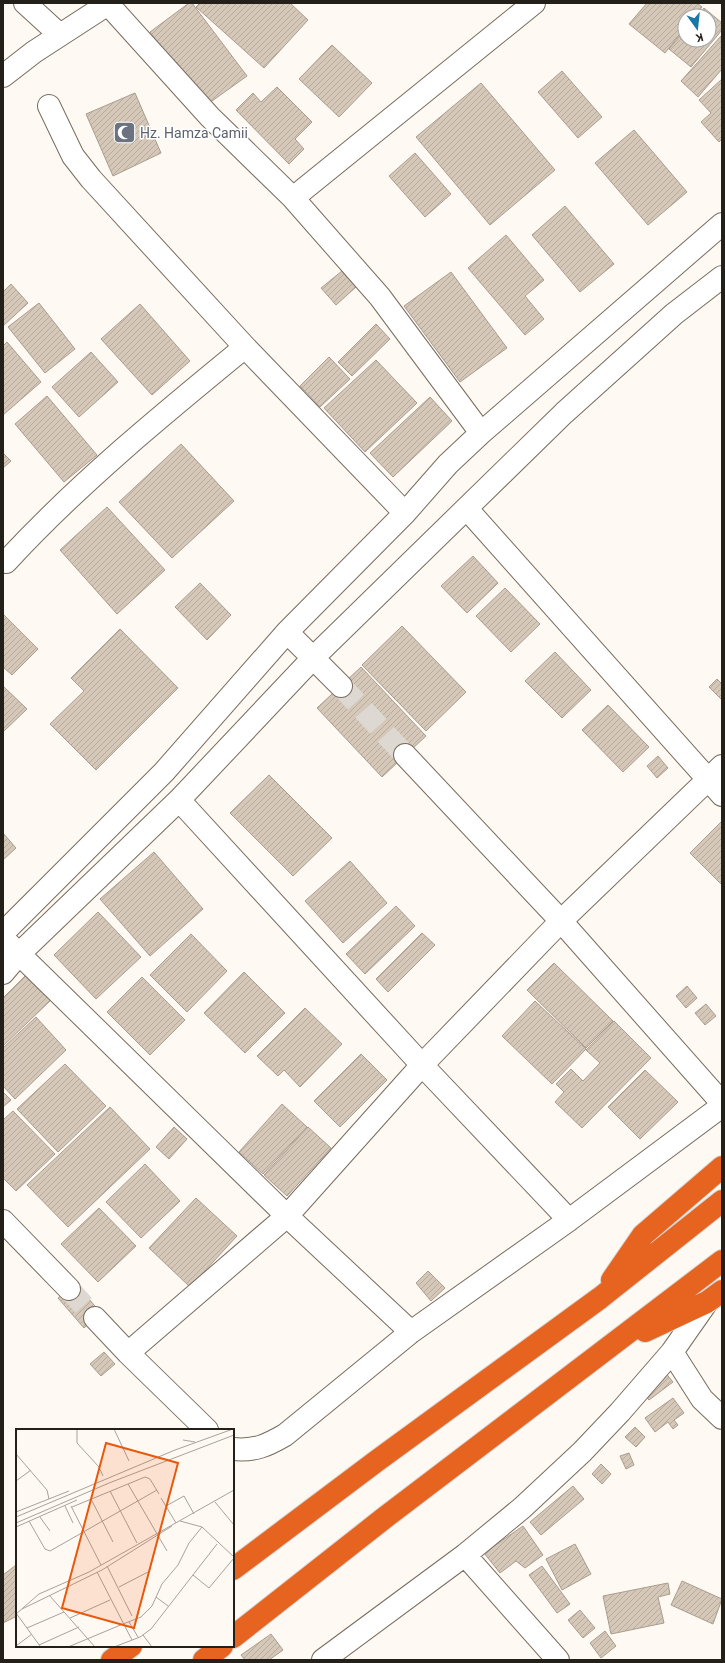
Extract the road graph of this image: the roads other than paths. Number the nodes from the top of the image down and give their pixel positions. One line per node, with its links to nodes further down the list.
1 (25, 3): 4 (street)
2 (534, 3): 7 (street)
3 (111, 4): 4 (street); 7 (street)
4 (60, 35): 5 (street)
5 (3, 76)
6 (49, 106): 10 (street)
7 (293, 198): 11 (street)
8 (722, 224): 11 (street)
9 (722, 277): 12 (street)
10 (245, 347): 13 (street); 14 (street)
11 (482, 433): 13 (street)
12 (467, 509): 16 (street); 19 (street)
13 (406, 513): 15 (street)
14 (6, 562)
15 (288, 632): 16 (street); 22 (street)
16 (314, 657): 17 (street); 20 (street)
17 (341, 686)
18 (405, 755): 21 (street)
19 (717, 780): 21 (street)
20 (178, 800): 24 (street); 26 (street)
21 (561, 921): 26 (street); 27 (street)
22 (3, 933)
23 (3, 939): 24 (street)
24 (20, 953): 25 (street); 31 (street)
25 (3, 973)
26 (422, 1065): 31 (street); 32 (street)
27 (722, 1103)
28 (722, 1106): 32 (street)
29 (722, 1167): 37 (highway)
30 (722, 1201): 37 (highway)
31 (287, 1216): 39 (street); 42 (street)
32 (569, 1220): 39 (street)
33 (4, 1225): 35 (street)
34 (722, 1261): 40 (highway)
35 (69, 1289)
36 (715, 1297): 40 (highway); 41 (street)
37 (600, 1298): 47 (highway)
38 (95, 1318): 42 (street)
39 (410, 1332): 45 (street)
40 (607, 1348): 48 (highway)
41 (672, 1352): 43 (street); 46 (street)
42 (128, 1353): 44 (street)
43 (722, 1418)
44 (206, 1429)
45 (234, 1449)
46 (465, 1555): 53 (street); 54 (street)
47 (234, 1568)
48 (234, 1636)
49 (130, 1647): 51 (highway)
50 (221, 1647): 52 (highway)
51 (112, 1660)
52 (204, 1660)
53 (322, 1660)
54 (558, 1660)

